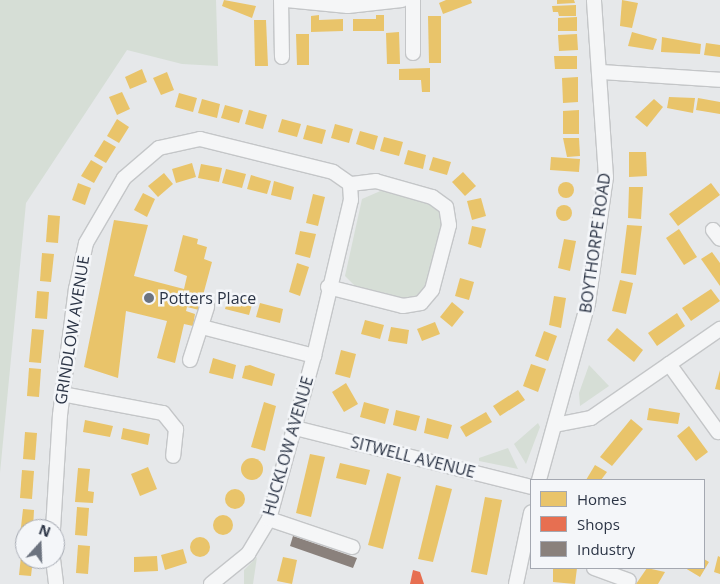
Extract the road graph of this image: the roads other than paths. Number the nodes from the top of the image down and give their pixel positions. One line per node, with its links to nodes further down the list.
1 (281, 0): 7 (street)
2 (286, 0): 3 (street)
3 (402, 0)
4 (413, 0): 6 (street)
5 (594, 0): 8 (street, BOYTHORPE ROAD)
6 (413, 53)
7 (282, 57)
8 (601, 72): 9 (street); 19 (street, BOYTHORPE ROAD)
9 (720, 80)
10 (350, 184): 11 (street, HUCKLOW AVENUE); 11 (street); 18 (street, GRINDLOW AVENUE)
11 (328, 287): 15 (street, HUCKLOW AVENUE)
12 (207, 307): 13 (street)
13 (202, 328): 15 (street); 16 (street)
14 (720, 329): 17 (street)
15 (314, 356): 20 (street, HUCKLOW AVENUE)
16 (190, 360)
17 (669, 364): 19 (street); 21 (street)
18 (62, 394): 22 (street); 25 (street, GRINDLOW AVENUE)
19 (555, 425): 23 (street, BOYTHORPE ROAD)
20 (295, 428): 24 (street, SITWELL AVENUE); 26 (street, HUCKLOW AVENUE)
21 (718, 432)
22 (173, 456)
23 (539, 479)
24 (530, 487)
25 (55, 519)
26 (269, 519): 29 (street); 32 (street, HUCKLOW AVENUE)
27 (530, 523): 28 (street)
28 (528, 542): 34 (street)
29 (352, 547)
30 (54, 569): 35 (street)
31 (597, 569): 33 (street)
32 (230, 579): 36 (street, HUCKLOW AVENUE)
33 (629, 581)
34 (513, 583)
35 (56, 584)
36 (211, 584)

